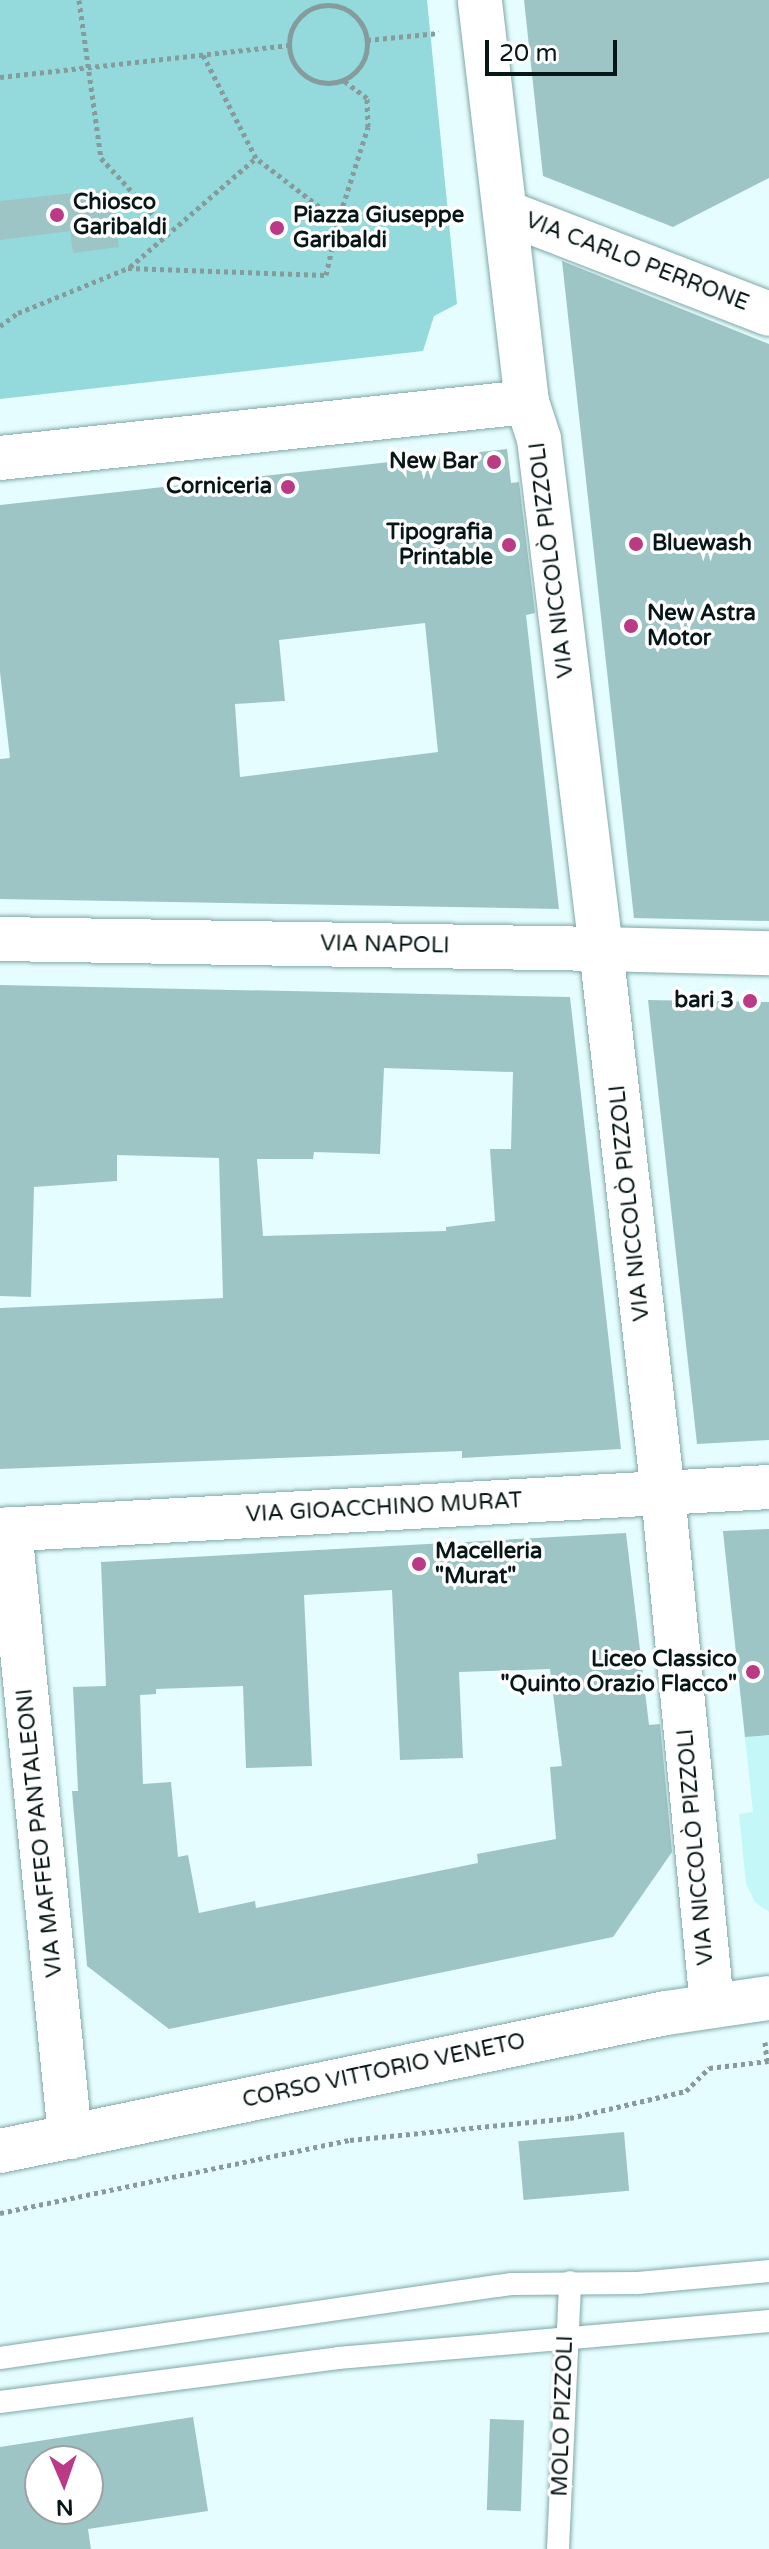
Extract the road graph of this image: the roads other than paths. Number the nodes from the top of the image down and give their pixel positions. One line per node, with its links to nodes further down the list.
1 (480, 0): 2 (street)
2 (505, 212): 3 (street, VIA CARLO PERRONE); 4 (street)
3 (769, 314)
4 (527, 402): 5 (street); 7 (street, VIA NICCOLÒ PIZZOLI)
5 (0, 458)
6 (0, 939): 7 (street, VIA NAPOLI)
7 (601, 949): 8 (street, VIA NAPOLI); 10 (street, VIA NICCOLÒ PIZZOLI)
8 (769, 953)
9 (769, 1487): 10 (street, VIA GIOACCHINO MURAT)
10 (663, 1493): 11 (street, VIA GIOACCHINO MURAT); 13 (street, VIA NICCOLÒ PIZZOLI)
11 (5, 1529): 14 (street, VIA MAFFEO PANTALEONI)
12 (769, 1998): 13 (street, CORSO VITTORIO VENETO)
13 (712, 2006): 14 (street, CORSO VITTORIO VENETO)
14 (70, 2137): 15 (street, CORSO VITTORIO VENETO)
15 (0, 2151)
16 (769, 2271): 17 (lane)
17 (570, 2282): 19 (lane, MOLO PIZZOLI); 20 (lane)
18 (769, 2321): 19 (lane)
19 (567, 2335): 21 (lane); 22 (lane, MOLO PIZZOLI)
20 (0, 2358)
21 (0, 2402)
22 (558, 2549)

